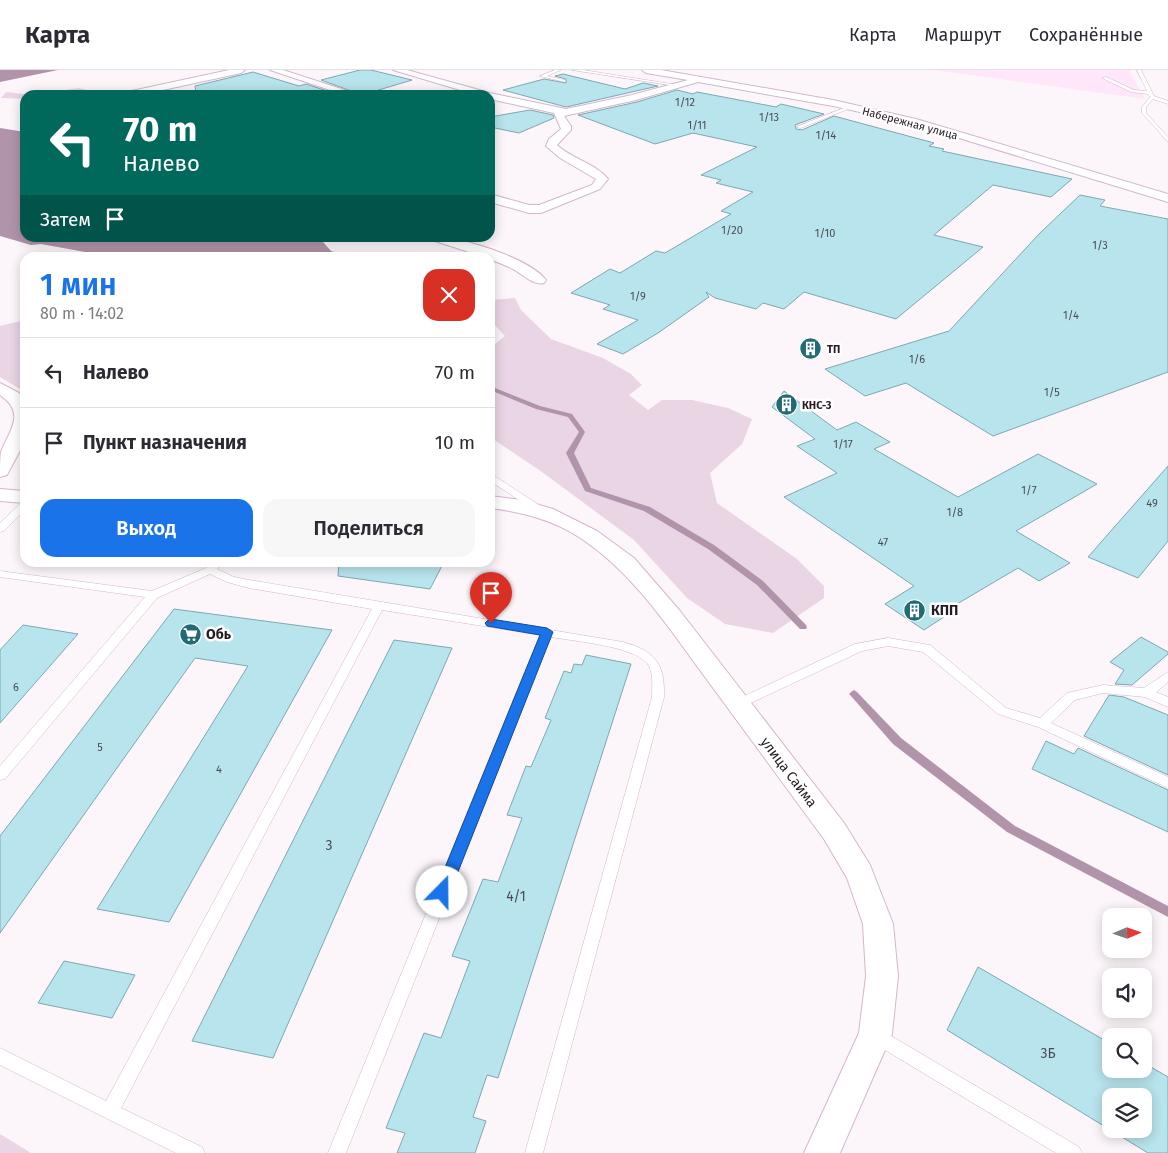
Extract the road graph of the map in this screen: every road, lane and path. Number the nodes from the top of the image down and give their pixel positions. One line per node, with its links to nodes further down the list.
1 (242, 70): 12 (street)
2 (274, 70): 13 (street)
3 (397, 70): 14 (street)
4 (558, 70): 10 (lane)
5 (574, 70): 11 (lane)
6 (646, 70): 9 (street, Набережная улица)
7 (1139, 70): 15 (lane)
8 (1104, 78): 15 (lane)
9 (702, 80): 11 (street); 18 (street, Набережная улица)
10 (563, 81)
11 (676, 85): 19 (street)
12 (154, 90)
13 (339, 90)
14 (471, 90)
15 (1150, 95): 17 (lane); 21 (lane)
16 (495, 96): 19 (street)
17 (1168, 103)
18 (851, 108): 20 (lane); 22 (street, Набережная улица)
19 (565, 112): 23 (street)
20 (799, 127)
21 (1168, 140)
22 (1168, 198)
23 (495, 199)
24 (452, 242): 25 (street)
25 (481, 252)
26 (495, 257): 27 (street)
27 (539, 280)
28 (0, 388): 29 (street)
29 (20, 403)
30 (20, 427): 31 (street)
31 (0, 471)
32 (495, 480): 37 (lane)
33 (0, 495): 34 (street)
34 (20, 497)
35 (495, 503): 37 (street, улица Сайма)
36 (20, 509): 38 (lane)
37 (546, 513): 48 (street, улица Сайма)
38 (0, 529)
39 (212, 567): 42 (lane)
40 (216, 567): 43 (lane)
41 (0, 574): 42 (lane)
42 (153, 595): 50 (lane)
43 (379, 606): 44 (lane); 54 (lane)
44 (547, 632): 56 (lane); 57 (lane)
45 (1168, 676): 46 (lane)
46 (1146, 693): 47 (lane); 49 (lane)
47 (1168, 702)
48 (738, 704): 49 (lane); 52 (street, улица Сайма)
49 (1042, 724): 51 (lane)
50 (0, 775)
51 (1168, 783)
52 (874, 1034): 58 (street, улица Сайма); 59 (lane)
53 (0, 1056): 54 (lane)
54 (110, 1112): 55 (lane)
55 (196, 1153)
56 (337, 1153)
57 (534, 1153)
58 (822, 1153)
59 (1073, 1153)

